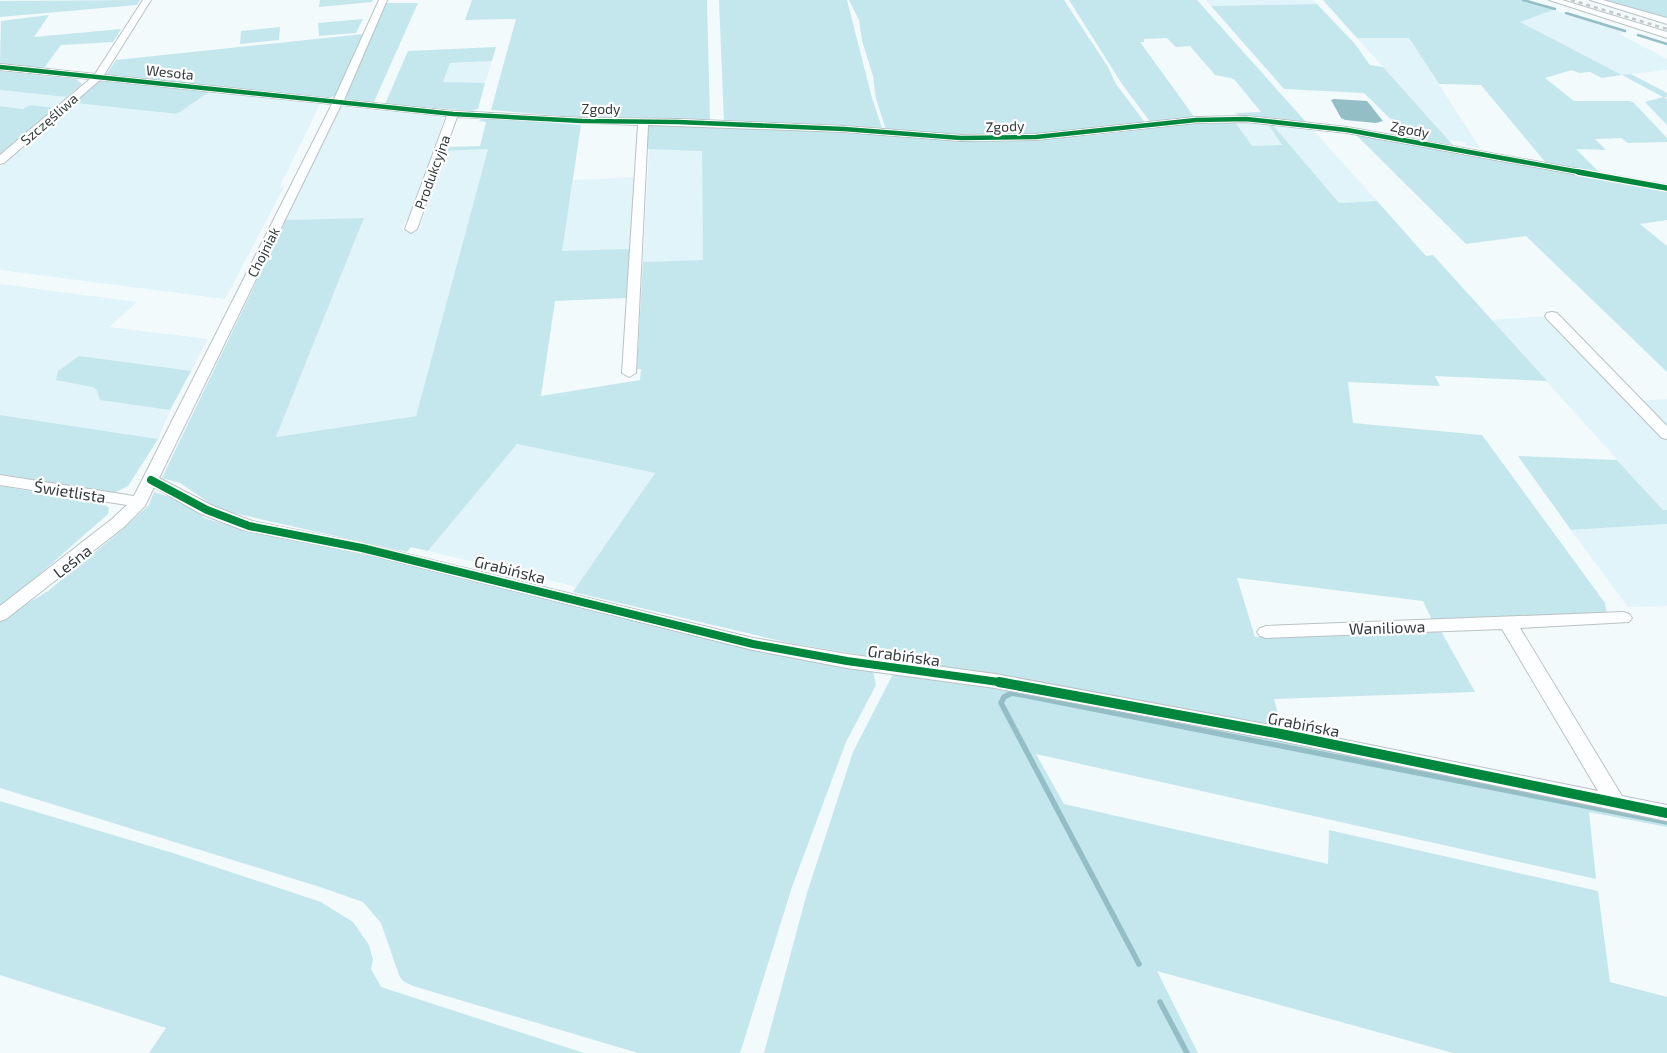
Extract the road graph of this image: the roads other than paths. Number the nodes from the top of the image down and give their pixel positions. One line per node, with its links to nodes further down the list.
1 (147, 0): 8 (street, Szczęśliwa)
2 (383, 0): 9 (street, Chojniak)
3 (1553, 0): 6 (street)
4 (1594, 0): 5 (street)
5 (1667, 21)
6 (1667, 34)
7 (0, 67): 8 (street, Wesoła)
8 (97, 78): 9 (street, Wesoła); 12 (street, Szczęśliwa)
9 (338, 102): 10 (street, Zgody); 19 (street, Chojniak)
10 (453, 114): 11 (street, Zgody); 14 (street, Produkcyjna)
11 (643, 121): 13 (street, Zgody); 16 (street)
12 (0, 162)
13 (1667, 188)
14 (411, 229)
15 (1552, 316): 17 (street)
16 (628, 373)
17 (1667, 435)
18 (0, 480): 20 (street, Świetlista)
19 (151, 480): 20 (street, Chojniak); 25 (street, Grabińska)
20 (139, 502): 21 (street, Leśna)
21 (0, 616)
22 (1623, 618): 23 (street, Waniliowa)
23 (1508, 622): 24 (street, Waniliowa); 25 (street)
24 (1266, 632)
25 (1615, 802): 26 (street, Grabińska)
26 (1667, 812)

